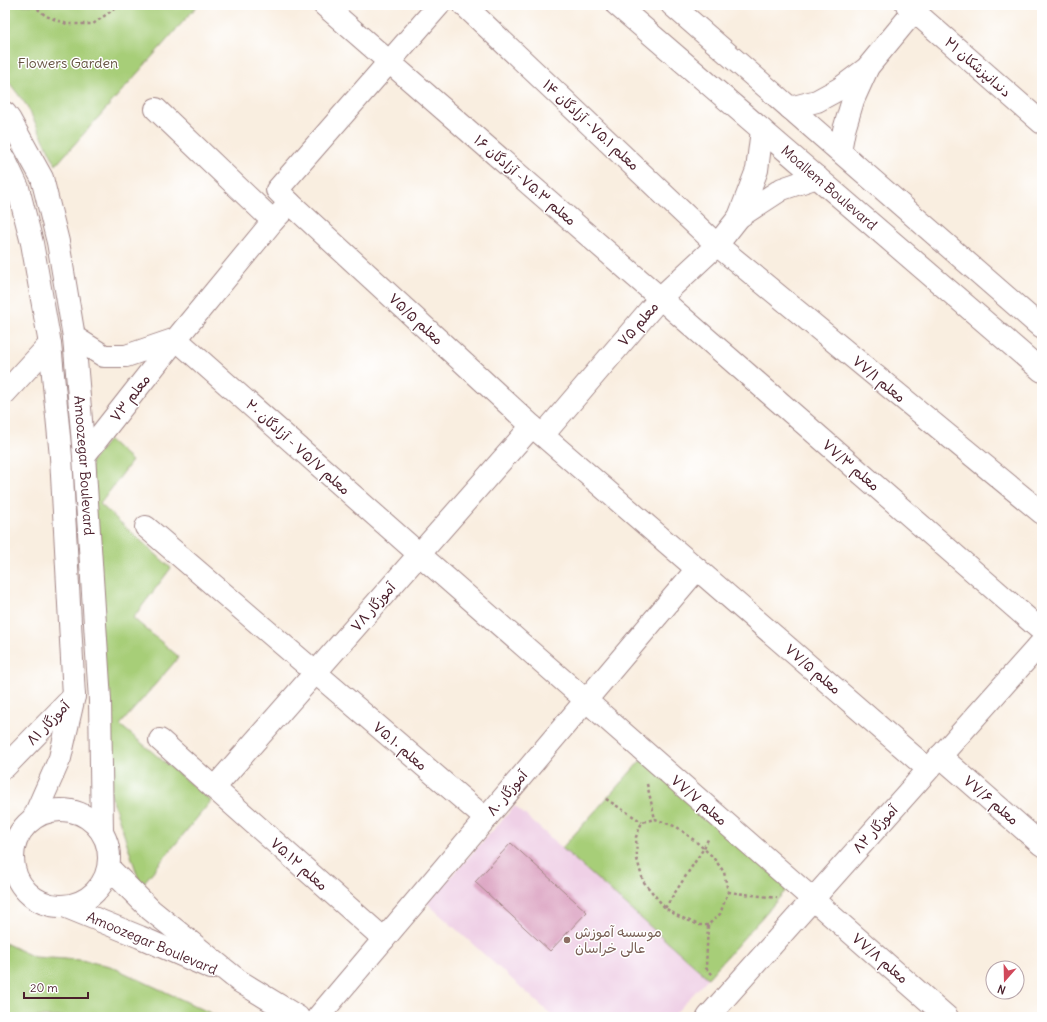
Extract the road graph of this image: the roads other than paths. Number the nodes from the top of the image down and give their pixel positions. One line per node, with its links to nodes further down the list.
1 (324, 5): 7 (street, معلم ۷۵.۳- آزادگان ۱۶)
2 (439, 5): 7 (street)
3 (464, 5): 20 (street, معلم ۷۵.۱- آزادگان ۱۴)
4 (617, 5): 13 (street, Moallem Boulevard)
5 (672, 5): 9 (street)
6 (914, 7): 8 (street); 12 (street, دندانپزشکان ۲۱)
7 (389, 62): 17 (street, معلم ۷۵/۵); 21 (street, معلم ۷۵.۳- آزادگان ۱۶)
8 (867, 68): 9 (street); 14 (street)
9 (790, 108): 14 (street)
10 (156, 109): 19 (street)
11 (5, 113): 23 (street, Amoozegar Boulevard)
12 (1042, 123)
13 (762, 130): 16 (street, Moallem Boulevard); 18 (street)
14 (840, 151): 22 (street)
15 (5, 160): 25 (street, Amoozegar Boulevard)
16 (817, 177): 18 (street); 26 (street, Moallem Boulevard)
17 (290, 203): 19 (street, معلم ۷۳); 28 (street, معلم ۷۵/۵)
18 (739, 217): 20 (street, معلم ۷۵)
19 (273, 221): 24 (street, معلم ۷۳)
20 (717, 245): 21 (street, معلم ۷۵); 30 (street, معلم ۷۷/۱)
21 (660, 298): 28 (street, معلم ۷۵); 34 (street, معلم ۷۷/۳)
22 (1042, 328)
23 (74, 337): 24 (street); 29 (street, Amoozegar Boulevard)
24 (176, 339): 29 (street, معلم ۷۳); 32 (street, معلم ۷۵/۷ - آزادگان ۲۰)
25 (50, 344): 27 (street); 37 (street, Amoozegar Boulevard)
26 (1042, 371)
27 (5, 393)
28 (537, 431): 32 (street, آموزگار ۷۸); 33 (street, معلم ۷۵/۵)
29 (84, 456): 45 (street, Amoozegar Boulevard)
30 (1042, 513)
31 (146, 527): 36 (street, معلم ۷۵.۱۰)
32 (419, 554): 36 (street, آموزگار ۷۸); 38 (street, معلم ۷۵/۷ - آزادگان ۲۰)
33 (697, 569): 38 (street, آموزگار ۸۰); 40 (street, معلم ۷۷/۵)
34 (1042, 631)
35 (1042, 642): 40 (street, آموزگار ۸۲)
36 (315, 672): 42 (street, آموزگار ۷۸); 44 (street, معلم ۷۵.۱۰)
37 (74, 696): 41 (street, ۸۱ آموزگار); 43 (street, Amoozegar Boulevard)
38 (586, 700): 44 (street, آموزگار ۸۰); 50 (street, معلم ۷۷/۷)
39 (160, 740): 42 (street, معلم ۷۵.۱۲)
40 (934, 763): 46 (street, معلم ۷۷/۶); 50 (street, آموزگار ۸۲)
41 (5, 767)
42 (214, 788): 51 (street, معلم ۷۵.۱۲)
43 (34, 817): 45 (street); 47 (street)
44 (486, 819): 51 (street, آموزگار ۸۰)
45 (102, 831): 48 (street)
46 (1042, 845)
47 (9, 859): 49 (street)
48 (109, 868): 49 (street); 52 (street, Amoozegar Boulevard)
49 (64, 906): 52 (street, Amoozegar Boulevard)
50 (807, 906): 55 (street, آموزگار ۸۲); 56 (street, معلم ۷۷/۸)
51 (384, 939): 54 (street, آموزگار ۸۰)
52 (239, 981): 53 (street, Amoozegar Boulevard)
53 (298, 1017)
54 (318, 1017)
55 (708, 1017)
56 (947, 1017)

